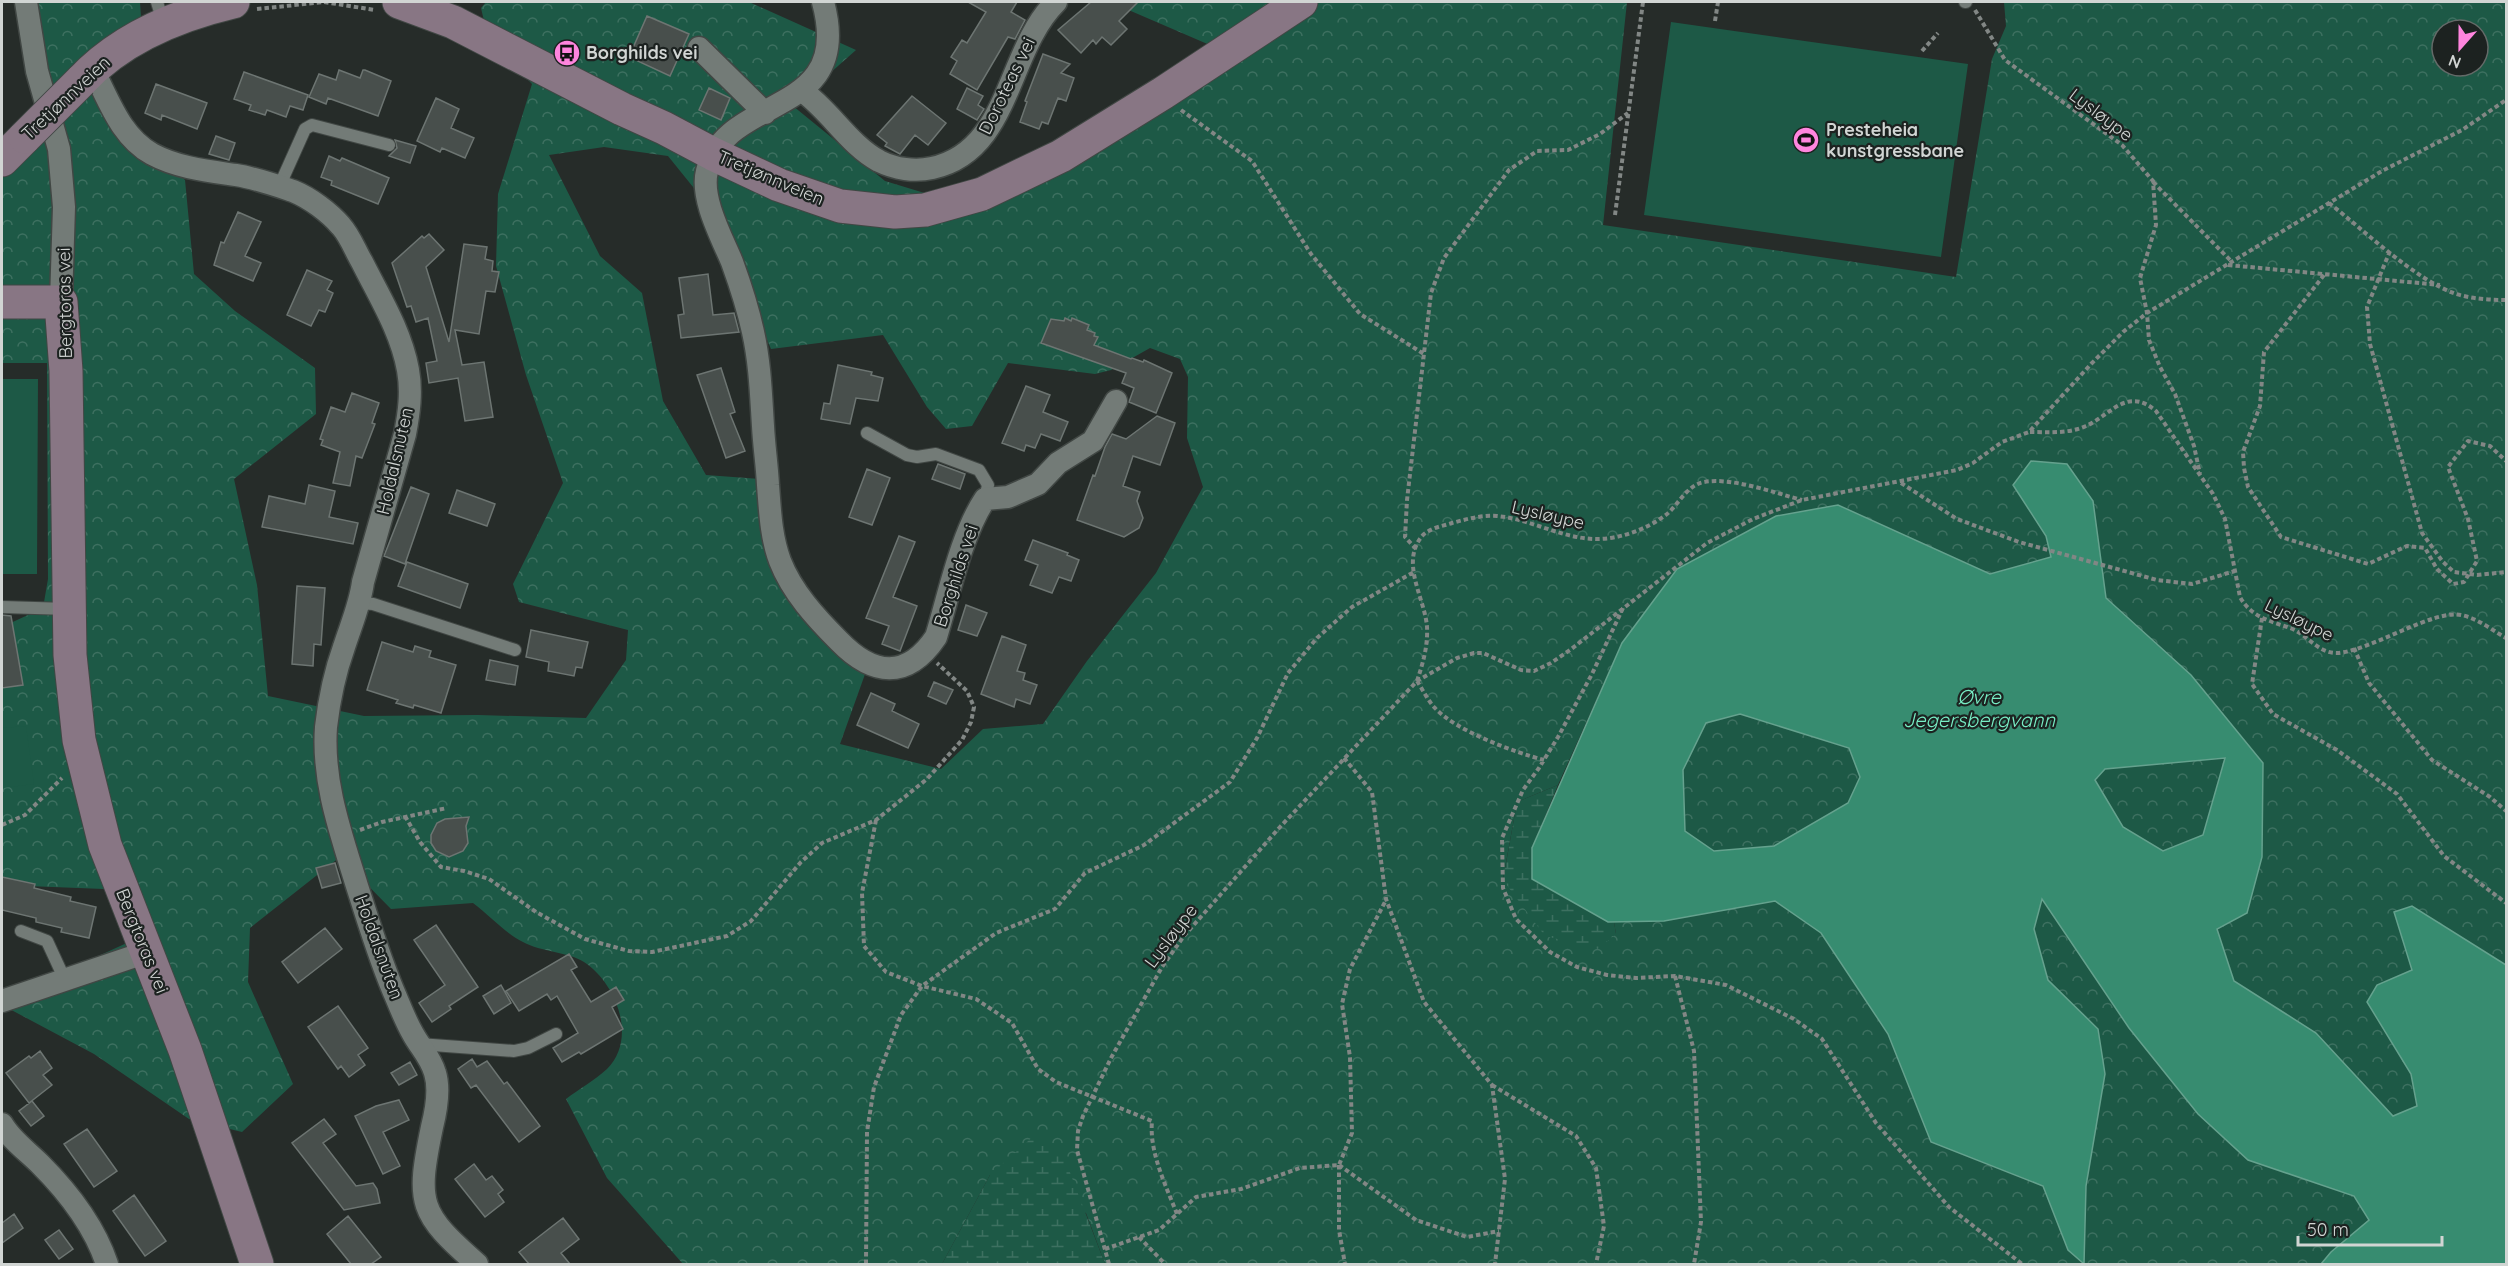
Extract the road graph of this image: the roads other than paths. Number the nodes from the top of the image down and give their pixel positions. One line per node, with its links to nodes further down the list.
1 (26, 2): 18 (street, Bergtoras vei)
2 (823, 2): 11 (street)
3 (1056, 2): 11 (street, Doroteas vei)
4 (1301, 2): 14 (street, Tretjønnveien)
5 (241, 6): 8 (street, Tretjønnveien)
6 (388, 6): 7 (street, Tretjønnveien)
7 (454, 12): 14 (street, Tretjønnveien)
8 (161, 14): 10 (street, Tretjønnveien)
9 (699, 48): 12 (street)
10 (87, 75): 15 (street, Tretjønnveien, bridge); 16 (street, Holdalsnuten)
11 (801, 90): 12 (street)
12 (765, 113): 14 (street)
13 (389, 145): 16 (lane)
14 (713, 154): 21 (street, Borghilds vei)
15 (2, 160)
16 (279, 187): 22 (street, Holdalsnuten)
17 (2, 302): 18 (street)
18 (61, 302): 24 (street, Bergtoras vei)
19 (1116, 401): 21 (street)
20 (867, 433): 21 (lane)
21 (985, 499)
22 (360, 603): 25 (lane); 31 (street, Holdalsnuten)
23 (2, 607): 24 (lane)
24 (69, 609): 27 (street, Bergtoras vei)
25 (515, 650)
26 (21, 931): 28 (lane)
27 (147, 952): 28 (street); 34 (street, Bergtoras vei)
28 (65, 980): 29 (street)
29 (2, 1001)
30 (556, 1034): 31 (lane)
31 (419, 1044): 35 (street, Holdalsnuten)
32 (2, 1124): 33 (street)
33 (107, 1264)
34 (257, 1264)
35 (477, 1264)

